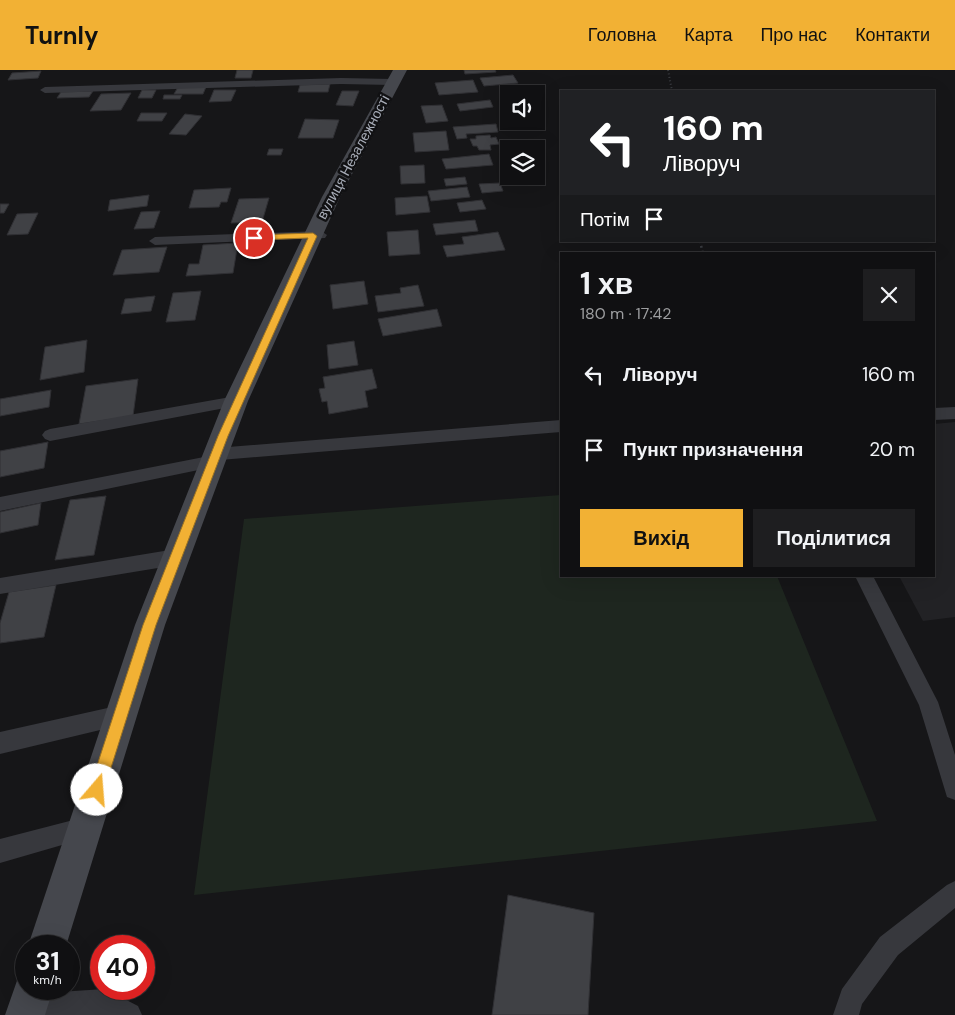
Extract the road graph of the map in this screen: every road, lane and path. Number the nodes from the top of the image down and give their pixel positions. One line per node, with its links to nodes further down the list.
1 (668, 70): 4 (path)
2 (396, 76): 3 (lane); 5 (street, вулиця Незалежності)
3 (45, 90)
4 (672, 90)
5 (317, 235): 6 (lane); 7 (street, вулиця Незалежності)
6 (156, 241)
7 (236, 401): 11 (lane); 12 (street, вулиця Незалежності)
8 (955, 413): 9 (lane)
9 (935, 414)
10 (560, 426): 12 (lane)
11 (50, 435)
12 (215, 457): 13 (lane); 14 (street, вулиця Незалежності)
13 (0, 504)
14 (176, 557): 16 (lane); 17 (street, вулиця Незалежності)
15 (865, 577): 19 (lane)
16 (0, 586)
17 (121, 715): 18 (lane); 20 (street, вулиця Незалежності)
18 (0, 743)
19 (955, 789)
20 (85, 828): 21 (lane); 23 (street, вулиця Незалежності)
21 (0, 851)
22 (955, 893): 26 (lane)
23 (51, 935)
24 (28, 1004): 25 (lane)
25 (128, 1015)
26 (846, 1015)

